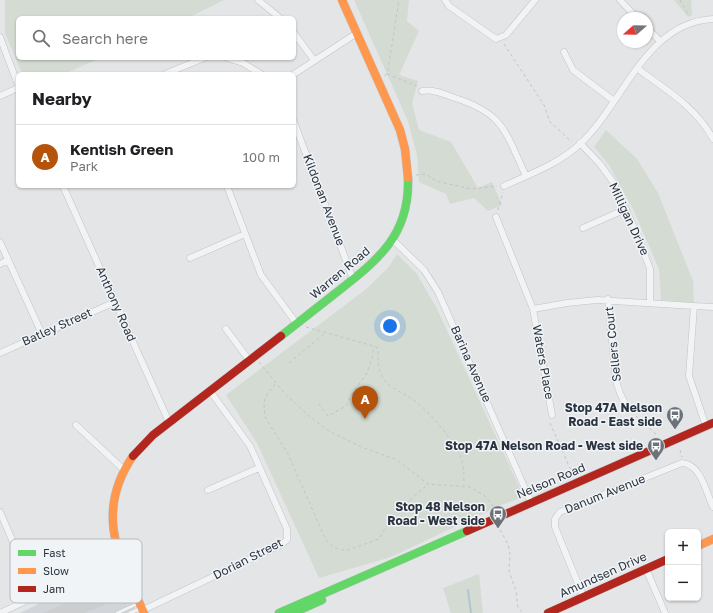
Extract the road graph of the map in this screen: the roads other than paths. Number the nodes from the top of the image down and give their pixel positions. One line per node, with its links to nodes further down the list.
1 (258, 0): 7 (street)
2 (342, 0): 9 (street, Warren Road)
3 (445, 0): 4 (street)
4 (535, 0)
5 (620, 0): 6 (street)
6 (631, 12)
7 (278, 16)
8 (713, 19): 13 (street)
9 (357, 33): 17 (street); 40 (street, Warren Road)
10 (653, 34): 13 (street)
11 (296, 36): 17 (street)
12 (0, 38): 24 (street)
13 (660, 42): 19 (street)
14 (564, 52): 28 (street)
15 (199, 60): 18 (street)
16 (233, 60): 22 (street)
17 (314, 60): 23 (street)
18 (180, 67): 20 (street); 21 (street)
19 (638, 69): 28 (street); 30 (street)
20 (169, 72)
21 (182, 72)
22 (258, 72)
23 (296, 73)
24 (16, 81)
25 (16, 87): 27 (street)
26 (422, 91): 32 (street)
27 (0, 96)
28 (614, 101): 31 (street)
29 (296, 127): 45 (street, Kildonan Avenue)
30 (713, 139)
31 (578, 145): 32 (street); 36 (street, Milligan Drive)
32 (526, 176): 33 (street)
33 (504, 186)
34 (64, 188): 47 (street, Anthony Road)
35 (228, 188): 39 (street)
36 (626, 209): 38 (street); 48 (street, Milligan Drive)
37 (496, 217): 51 (street, Waters Place)
38 (583, 228)
39 (245, 234): 42 (street); 52 (street)
40 (392, 239): 45 (street, Warren Road); 66 (street, Barina Avenue)
41 (0, 242): 43 (street)
42 (190, 258)
43 (8, 260): 44 (street); 54 (street)
44 (0, 264)
45 (353, 279): 52 (street, Warren Road)
46 (608, 300): 48 (street, Waters Place); 51 (street, Waters Place); 58 (street, Sellers Court)
47 (114, 302): 54 (street, Batley Street); 60 (street, Anthony Road)
48 (650, 303): 49 (street)
49 (694, 306): 50 (street); 62 (street)
50 (713, 308)
51 (534, 309): 59 (street, Waters Place)
52 (299, 322): 56 (street, Warren Road)
53 (226, 329): 56 (street)
54 (42, 334): 55 (street, Batley Street)
55 (0, 353)
56 (252, 358): 57 (street, Warren Road)
57 (210, 391): 60 (street, Warren Road); 63 (street, Dorian Street)
58 (628, 410)
59 (552, 415)
60 (169, 422): 64 (street, Warren Road)
61 (76, 425): 64 (street)
62 (710, 425): 66 (street, Nelson Road)
63 (259, 468): 65 (street); 78 (street, Dorian Street)
64 (123, 469): 70 (street, Warren Road)
65 (208, 490)
66 (531, 502): 74 (street, Nelson Road)
67 (713, 507): 76 (street, Danum Avenue)
68 (0, 512): 69 (street)
69 (12, 539)
70 (114, 539)
71 (713, 539): 72 (street)
72 (701, 545)
73 (665, 560): 75 (street, Amundsen Drive)
74 (399, 562): 82 (street, Nelson Road); 83 (street, Nelson Road)
75 (646, 569): 76 (street, Amundsen Drive); 85 (street)
76 (583, 596): 84 (street, Amundsen Drive)
77 (20, 603): 79 (street)
78 (142, 609): 80 (lane); 81 (lane)
79 (0, 613)
80 (117, 613)
81 (130, 613)
82 (279, 613)
83 (293, 613)
84 (548, 613)
85 (665, 613)

